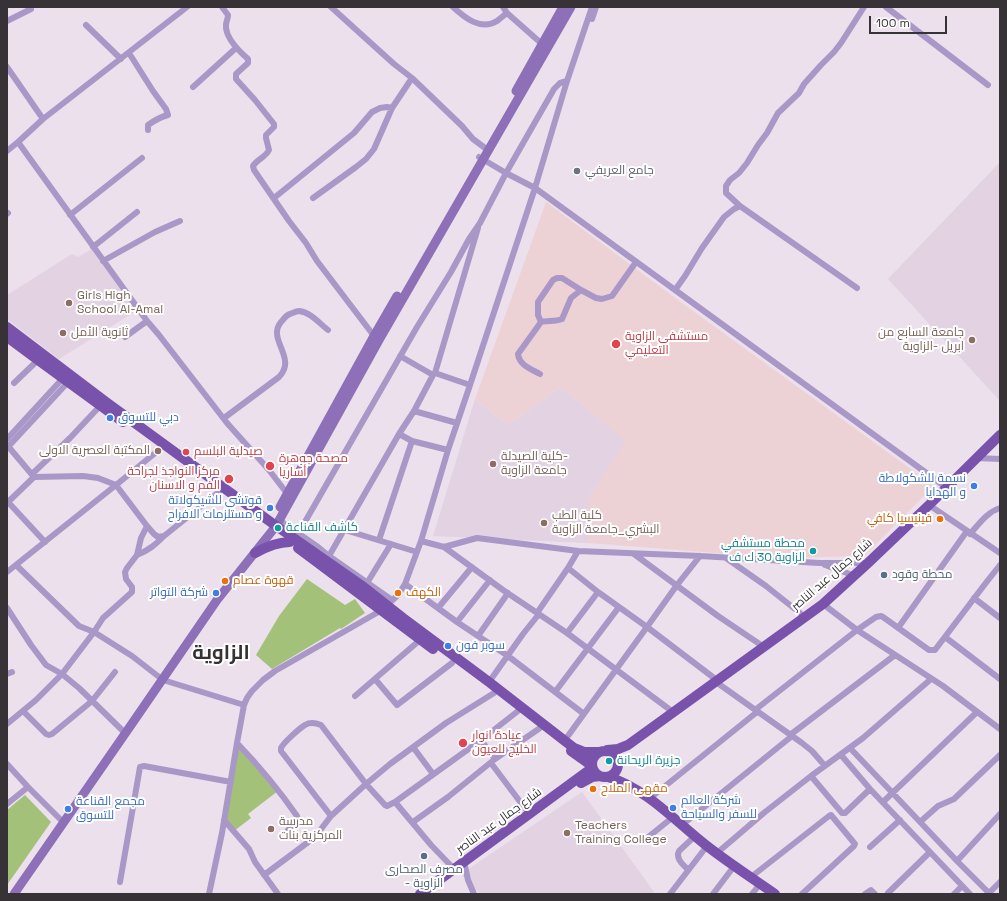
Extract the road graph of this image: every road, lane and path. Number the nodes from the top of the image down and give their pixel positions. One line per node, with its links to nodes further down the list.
1 (187, 7): 19 (street)
2 (222, 7): 18 (street)
3 (331, 7): 22 (street)
4 (452, 7): 13 (street)
5 (503, 7): 13 (street)
6 (563, 7): 17 (main road)
7 (571, 7): 30 (main road)
8 (592, 7): 16 (street)
9 (596, 7): 16 (street)
10 (864, 7): 38 (street)
11 (886, 7): 24 (street)
12 (31, 9): 14 (street)
13 (508, 12): 17 (street)
14 (7, 21)
15 (86, 25): 20 (street)
16 (581, 40): 23 (street)
17 (542, 44): 30 (main road)
18 (236, 48): 25 (street); 36 (street)
19 (129, 53): 20 (street); 28 (street)
20 (121, 59): 27 (street)
21 (7, 67): 27 (street)
22 (412, 78): 26 (street); 30 (street)
23 (567, 81): 34 (street); 35 (street)
24 (988, 85)
25 (193, 87)
26 (392, 108): 36 (street); 37 (street)
27 (43, 119): 29 (street)
28 (148, 130)
29 (18, 142): 31 (street); 40 (street)
30 (486, 149): 33 (main road)
31 (7, 151)
32 (142, 158): 40 (street)
33 (481, 159): 34 (street); 55 (main road)
34 (506, 173): 35 (street); 42 (street)
35 (535, 188): 45 (street); 62 (street)
36 (274, 198): 55 (street)
37 (313, 198)
38 (740, 206): 46 (street); 48 (street)
39 (137, 212): 43 (street)
40 (70, 215): 43 (street)
41 (180, 221): 44 (street)
42 (480, 223): 56 (street); 58 (street)
43 (93, 247): 44 (street)
44 (103, 261): 49 (street)
45 (636, 262): 47 (street); 48 (street)
46 (857, 288)
47 (581, 290): 50 (street); 50 (street)
48 (675, 290): 78 (street)
49 (147, 322): 54 (street); 65 (street)
50 (541, 322): 59 (street)
51 (7, 328): 60 (main road)
52 (328, 330): 65 (street)
53 (7, 337): 57 (main road)
54 (125, 337)
55 (376, 338): 80 (main road)
56 (400, 356): 58 (street); 88 (street)
57 (38, 360): 60 (main road); 61 (street)
58 (434, 374): 62 (street); 64 (street)
59 (540, 374)
60 (68, 378): 63 (main road); 68 (street); 71 (street); 84 (main road)
61 (14, 383)
62 (470, 385): 66 (street)
63 (100, 406): 72 (main road); 76 (street)
64 (414, 411): 66 (street); 67 (street)
65 (224, 418): 80 (street)
66 (457, 423): 73 (street)
67 (399, 434): 70 (street); 86 (street)
68 (7, 439)
69 (999, 440): 74 (main road, شارع جمال عبد الناصر)
70 (412, 441): 73 (street); 90 (street)
71 (7, 447): 76 (street)
72 (160, 449): 77 (street); 79 (main road)
73 (448, 450): 91 (street)
74 (976, 458): 75 (street); 78 (main road, شارع جمال عبد الناصر)
75 (1000, 459)
76 (33, 475): 77 (street); 81 (street)
77 (116, 485): 85 (street); 92 (street)
78 (947, 488): 82 (main road, شارع جمال عبد الناصر)
79 (220, 491): 84 (main road); 89 (street)
80 (289, 496): 84 (main road)
81 (7, 503): 92 (street)
82 (929, 505): 87 (street); 106 (main road, شارع جمال عبد الناصر)
83 (1000, 508): 87 (street)
84 (274, 525): 88 (street); 93 (main road); 98 (main road); 121 (main road); 145 (main road)
85 (148, 526): 89 (street); 101 (street)
86 (345, 530): 90 (street); 102 (street)
87 (968, 532): 99 (street); 130 (street)
88 (298, 534): 102 (street)
89 (164, 536): 101 (street)
90 (379, 540): 94 (street)
91 (421, 541): 95 (street); 97 (street)
92 (45, 542): 107 (street)
93 (290, 542): 98 (main road); 121 (main road)
94 (391, 544): 97 (street); 114 (street)
95 (444, 547): 96 (street); 109 (street)
96 (578, 551): 100 (street); 110 (street)
97 (417, 552): 115 (street)
98 (255, 553): 145 (main road)
99 (1000, 553)
100 (634, 554): 103 (street); 116 (street)
101 (137, 556): 132 (street)
102 (329, 556): 114 (street)
103 (700, 556): 104 (street); 116 (street)
104 (726, 558): 105 (street); 126 (street)
105 (819, 563): 106 (street); 112 (street)
106 (868, 563): 112 (main road, شارع جمال عبد الناصر)
107 (16, 565): 111 (street); 132 (street)
108 (1000, 565): 119 (street)
109 (472, 567): 113 (street); 124 (street)
110 (568, 568): 117 (street); 125 (street)
111 (7, 572)
112 (855, 576): 120 (main road, شارع جمال عبد الناصر)
113 (490, 580): 118 (street); 128 (street)
114 (367, 583): 121 (street)
115 (405, 584): 121 (street); 124 (street)
116 (676, 585): 129 (street); 137 (street)
117 (598, 592): 122 (street); 133 (street)
118 (508, 593): 125 (street); 134 (street)
119 (974, 598): 127 (street); 135 (street)
120 (823, 604): 126 (main road, شارع جمال عبد الناصر); 131 (street)
121 (387, 605): 136 (main road); 150 (main road, شارع جمال عبد الناصر); 155 (street)
122 (619, 607): 129 (street); 138 (street)
123 (7, 608): 144 (street)
124 (438, 608): 128 (street)
125 (538, 613): 133 (street); 140 (street)
126 (805, 617): 137 (main road, شارع جمال عبد الناصر)
127 (1000, 618)
128 (457, 622): 134 (street)
129 (647, 627): 142 (street); 149 (street)
130 (898, 628): 131 (street); 135 (street)
131 (857, 630): 139 (street); 158 (street)
132 (94, 632): 144 (street); 145 (street)
133 (567, 633): 138 (street)
134 (478, 636): 140 (street)
135 (945, 637): 148 (street)
136 (420, 640): 141 (main road); 146 (street)
137 (764, 647): 149 (main road, شارع جمال عبد الناصر)
138 (588, 648): 142 (street); 151 (street)
139 (895, 655): 147 (street); 166 (street)
140 (508, 656): 150 (street); 151 (street)
141 (452, 663): 146 (street); 152 (main road)
142 (616, 669): 159 (street); 161 (street)
143 (115, 672): 154 (street)
144 (62, 674): 154 (street); 156 (street)
145 (161, 678): 155 (street); 165 (main road); 200 (main road)
146 (374, 679): 153 (street)
147 (931, 679): 160 (street); 172 (street)
148 (1000, 679)
149 (717, 681): 158 (street); 159 (main road, شارع جمال عبد الناصر)
150 (489, 682): 168 (main road, شارع جمال عبد الناصر)
151 (555, 692): 161 (street)
152 (494, 693): 157 (main road); 171 (street)
153 (355, 696)
154 (92, 701): 156 (street); 165 (street)
155 (244, 705): 169 (street)
156 (23, 711): 162 (street)
157 (518, 711): 163 (main road); 167 (street)
158 (756, 711): 166 (street); 192 (street)
159 (674, 712): 170 (main road, شارع جمال عبد الناصر)
160 (978, 712): 164 (street); 191 (street)
161 (584, 714): 168 (street)
162 (7, 724)
163 (540, 728): 176 (main road); 177 (street)
164 (1000, 729)
165 (123, 731): 200 (main road)
166 (791, 736): 180 (street); 205 (street)
167 (481, 740): 177 (street); 182 (street)
168 (564, 740): 173 (main road, شارع جمال عبد الناصر)
169 (236, 743): 186 (street); 206 (street)
170 (628, 745): 173 (main road, شارع جمال عبد الناصر); 178 (main road, شارع جمال عبد الناصر)
171 (413, 747): 182 (street); 187 (street)
172 (850, 748): 174 (street); 191 (street)
173 (603, 751): 178 (main road); 181 (main road)
174 (841, 755): 180 (street); 190 (street)
175 (1000, 755): 204 (street)
176 (578, 756): 181 (main road); 185 (main road)
177 (493, 761): 197 (street); 203 (street)
178 (619, 763): 183 (main road); 189 (main road)
179 (7, 764): 188 (street)
180 (825, 766): 184 (street)
181 (592, 767): 183 (main road); 185 (main road, شارع جمال عبد الناصر)
182 (433, 774): 193 (street)
183 (604, 776): 189 (main road); 215 (main road, شارع جمال عبد الناصر)
184 (811, 776): 190 (street); 212 (street)
185 (578, 779): 197 (main road, شارع جمال عبد الناصر)
186 (231, 782): 201 (street); 220 (street)
187 (366, 784): 193 (street); 198 (street); 198 (street)
188 (28, 787): 195 (street); 200 (street)
189 (632, 787): 192 (main road)
190 (870, 789): 194 (street)
191 (893, 793): 194 (street); 204 (street)
192 (649, 799): 199 (main road)
193 (395, 802): 203 (street)
194 (883, 802): 202 (street)
195 (7, 804)
196 (1000, 814): 213 (street)
197 (530, 815): 217 (main road, شارع جمال عبد الناصر)
198 (331, 816): 218 (street)
199 (672, 817): 205 (main road); 208 (street)
200 (61, 820): 225 (main road); 226 (main road)
201 (224, 820): 218 (street); 227 (street)
202 (900, 820): 210 (street); 211 (street)
203 (413, 822): 217 (street)
204 (920, 822): 213 (street)
205 (682, 826): 207 (main road)
206 (288, 830)
207 (695, 836): 209 (main road); 216 (street)
208 (647, 838)
209 (707, 846): 212 (main road); 216 (street)
210 (870, 847)
211 (930, 852): 223 (street); 224 (street)
212 (717, 853): 214 (main road)
213 (957, 861): 241 (street)
214 (735, 865): 219 (main road); 233 (street)
215 (466, 866): 217 (main road, شارع جمال عبد الناصر); 231 (street)
216 (688, 870): 232 (street)
217 (456, 871): 229 (main road, شارع جمال عبد الناصر); 230 (main road, شارع جمال عبد الناصر)
218 (264, 875): 228 (street)
219 (751, 877): 222 (main road); 236 (street)
220 (120, 882)
221 (1000, 882): 241 (street)
222 (760, 884): 234 (street); 235 (main road)
223 (962, 886): 239 (street); 240 (street)
224 (888, 893)
225 (7, 894)
226 (14, 894)
227 (209, 894)
228 (278, 894)
229 (420, 894)
230 (427, 894)
231 (474, 894)
232 (670, 894)
233 (713, 894)
234 (752, 894)
235 (775, 894)
236 (802, 894)
237 (865, 894): 238 (street)
238 (876, 894)
239 (954, 894)
240 (970, 894)
241 (989, 894)

